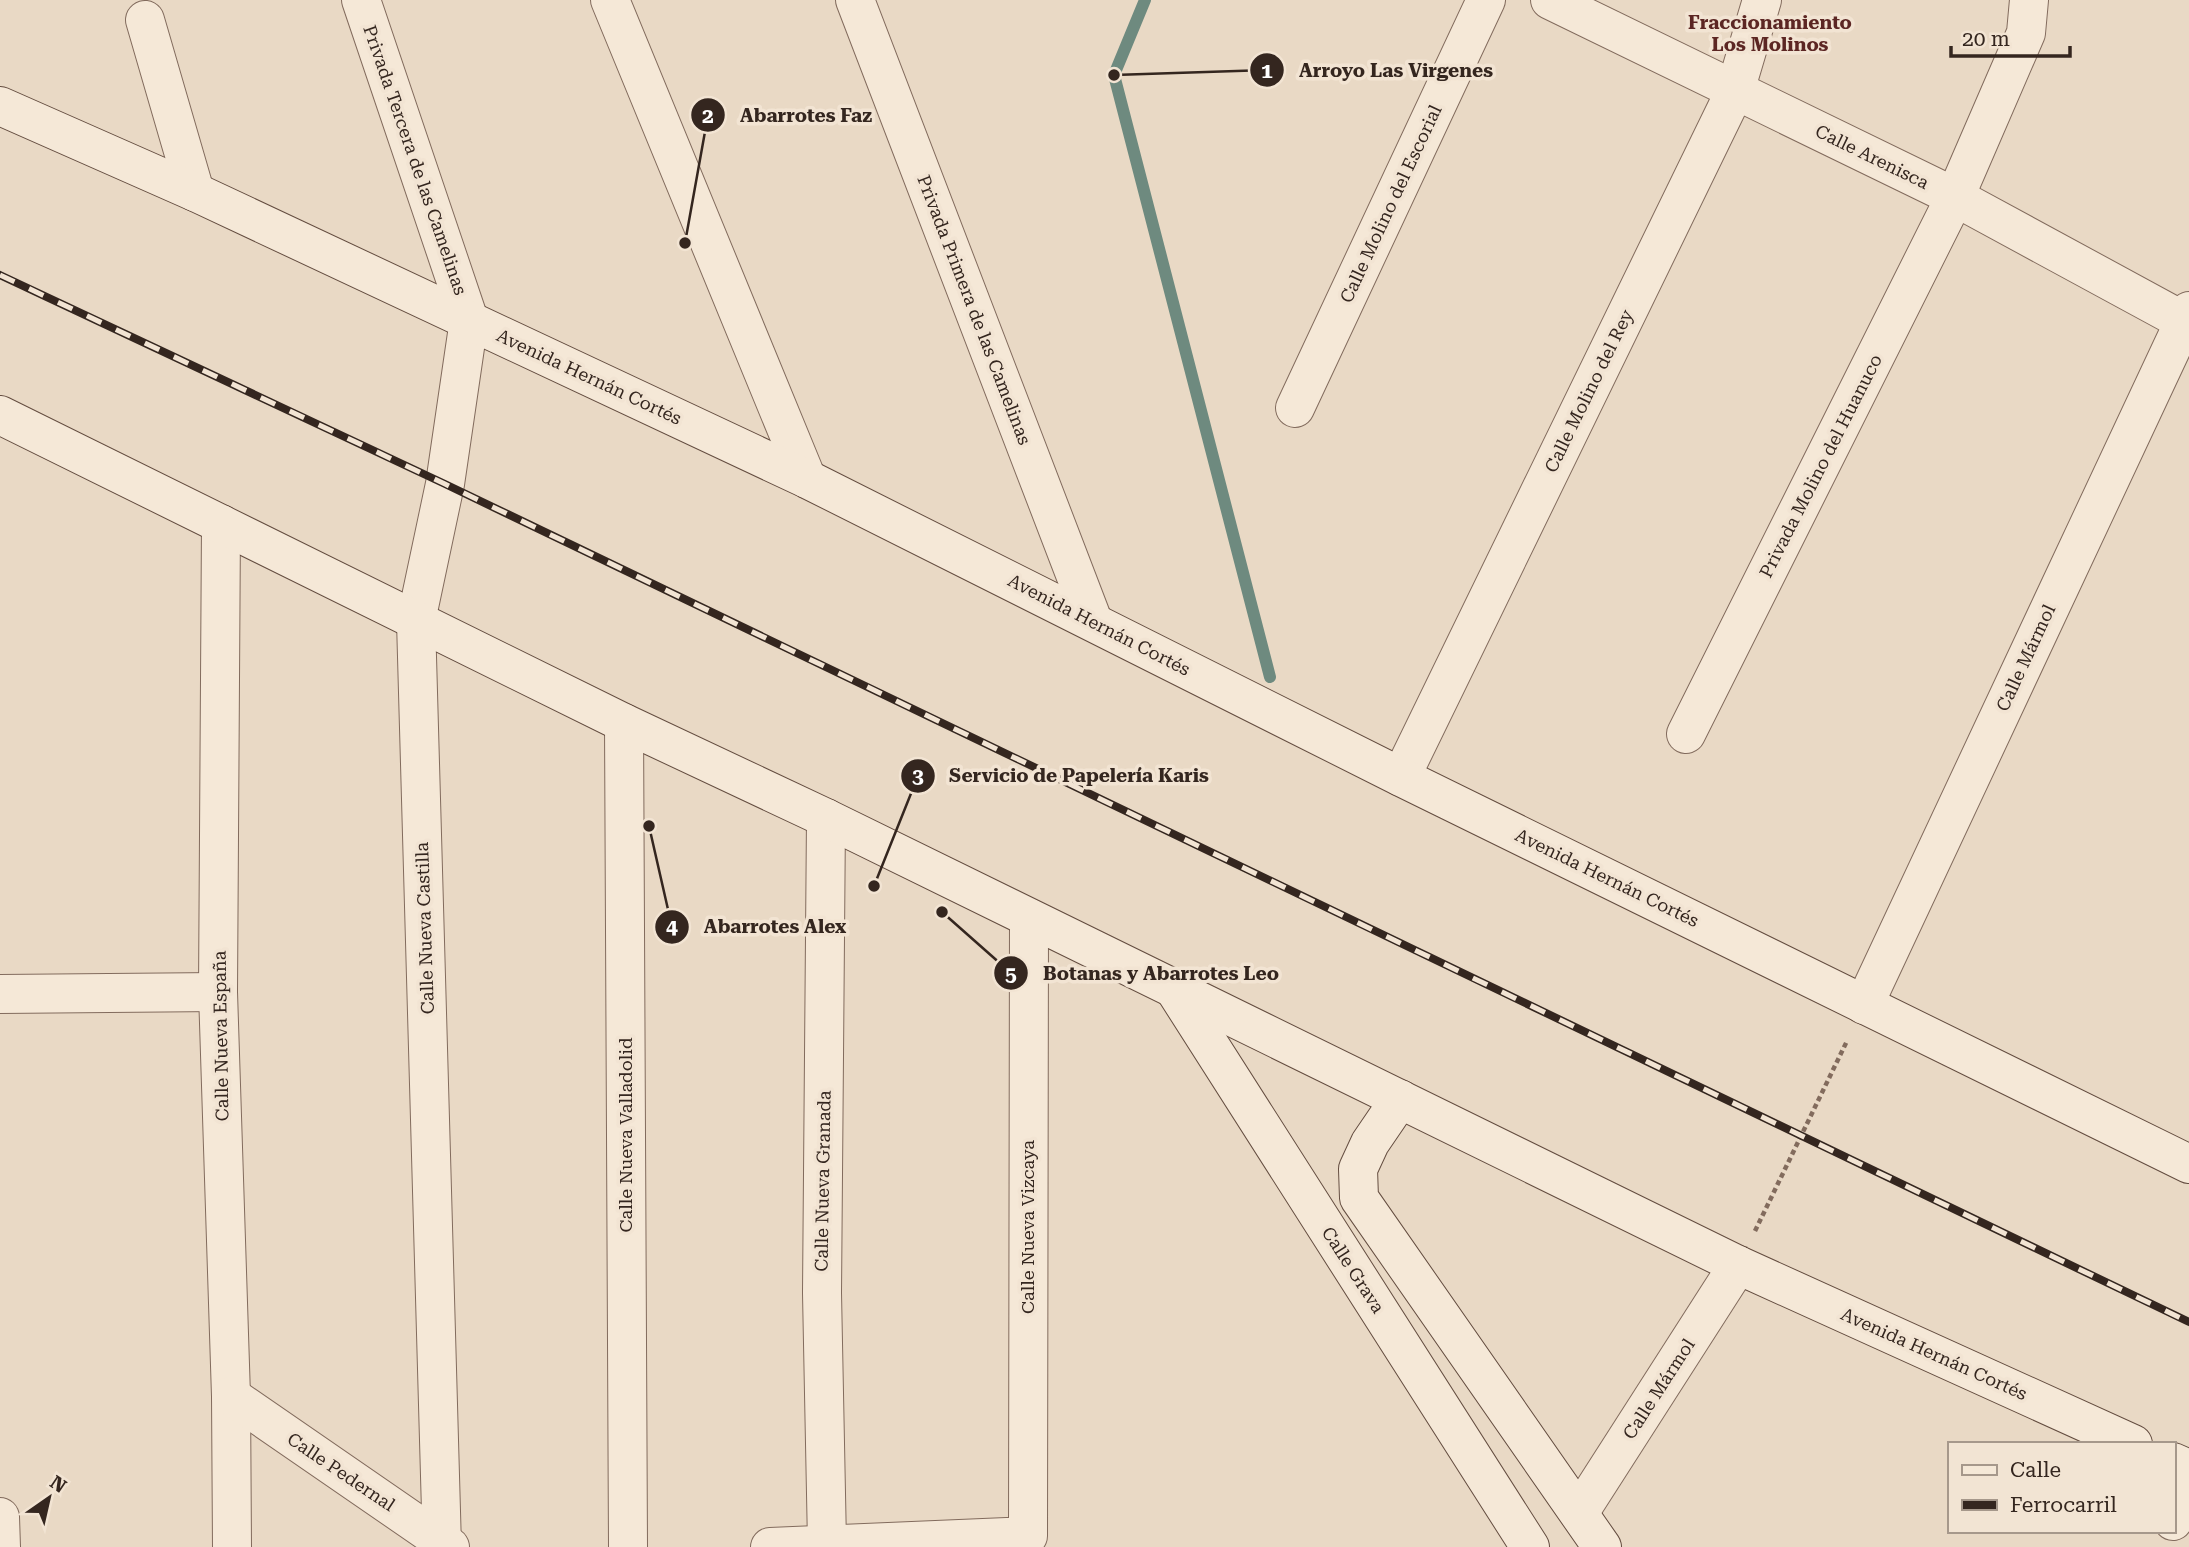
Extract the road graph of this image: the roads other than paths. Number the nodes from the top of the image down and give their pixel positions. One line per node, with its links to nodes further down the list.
1 (361, 0): 14 (street, Privada Tercera de las Camelinas)
2 (610, 0): 17 (street)
3 (855, 0): 20 (street, Privada Primera de las Camelinas)
4 (1486, 0): 15 (street, Calle Molino del Escorial)
5 (1550, 0): 9 (street, Calle Arenisca)
6 (1762, 0): 9 (street, Calle Molino del Rey)
7 (2029, 0): 12 (street, Privada Molino del Huanuco)
8 (145, 20): 11 (street)
9 (1735, 91): 12 (street, Calle Arenisca); 23 (street, Calle Molino del Rey)
10 (0, 106): 11 (street, Avenida Hernán Cortés)
11 (195, 192): 14 (street, Avenida Hernán Cortés)
12 (1955, 197): 13 (street, Calle Arenisca); 22 (street, Privada Molino del Huanuco)
13 (2187, 319): 29 (street, Calle Mármol)
14 (469, 320): 17 (street, Avenida Hernán Cortés); 19 (street, Calle Nueva Castilla)
15 (1295, 408)
16 (0, 415): 18 (street, Avenida Hernán Cortés)
17 (807, 479): 20 (street, Avenida Hernán Cortés)
18 (221, 524): 19 (street, Avenida Hernán Cortés); 26 (street, Calle Nueva España)
19 (416, 621): 21 (street, Avenida Hernán Cortés); 40 (street, Calle Nueva Castilla)
20 (1093, 621): 23 (street, Avenida Hernán Cortés)
21 (624, 723): 24 (street, Avenida Hernán Cortés); 43 (street, Calle Nueva Valladolid)
22 (1686, 734)
23 (1401, 777): 29 (street, Avenida Hernán Cortés)
24 (826, 818): 25 (street, Avenida Hernán Cortés); 39 (street, Calle Nueva Granada)
25 (1028, 919): 27 (street, Avenida Hernán Cortés); 39 (street, Calle Nueva Vizcaya)
26 (218, 992): 28 (street); 33 (street, Calle Nueva España)
27 (1176, 992): 30 (street, Avenida Hernán Cortés); 45 (street, Calle Grava)
28 (0, 994)
29 (1864, 1005): 31 (street, Avenida Hernán Cortés)
30 (1400, 1100): 32 (street, Avenida Hernán Cortés); 36 (street)
31 (2189, 1164)
32 (1738, 1265): 34 (street, Avenida Hernán Cortés); 36 (street, Calle Mármol)
33 (231, 1396): 40 (street, Calle Pedernal); 42 (street, Calle Nueva España)
34 (2129, 1442)
35 (2189, 1498): 38 (street)
36 (1579, 1513): 46 (street)
37 (0, 1517): 41 (street)
38 (2175, 1518)
39 (827, 1543): 44 (street)
40 (445, 1545)
41 (1, 1547)
42 (232, 1547)
43 (628, 1547)
44 (770, 1547)
45 (1530, 1547)
46 (1602, 1547)

